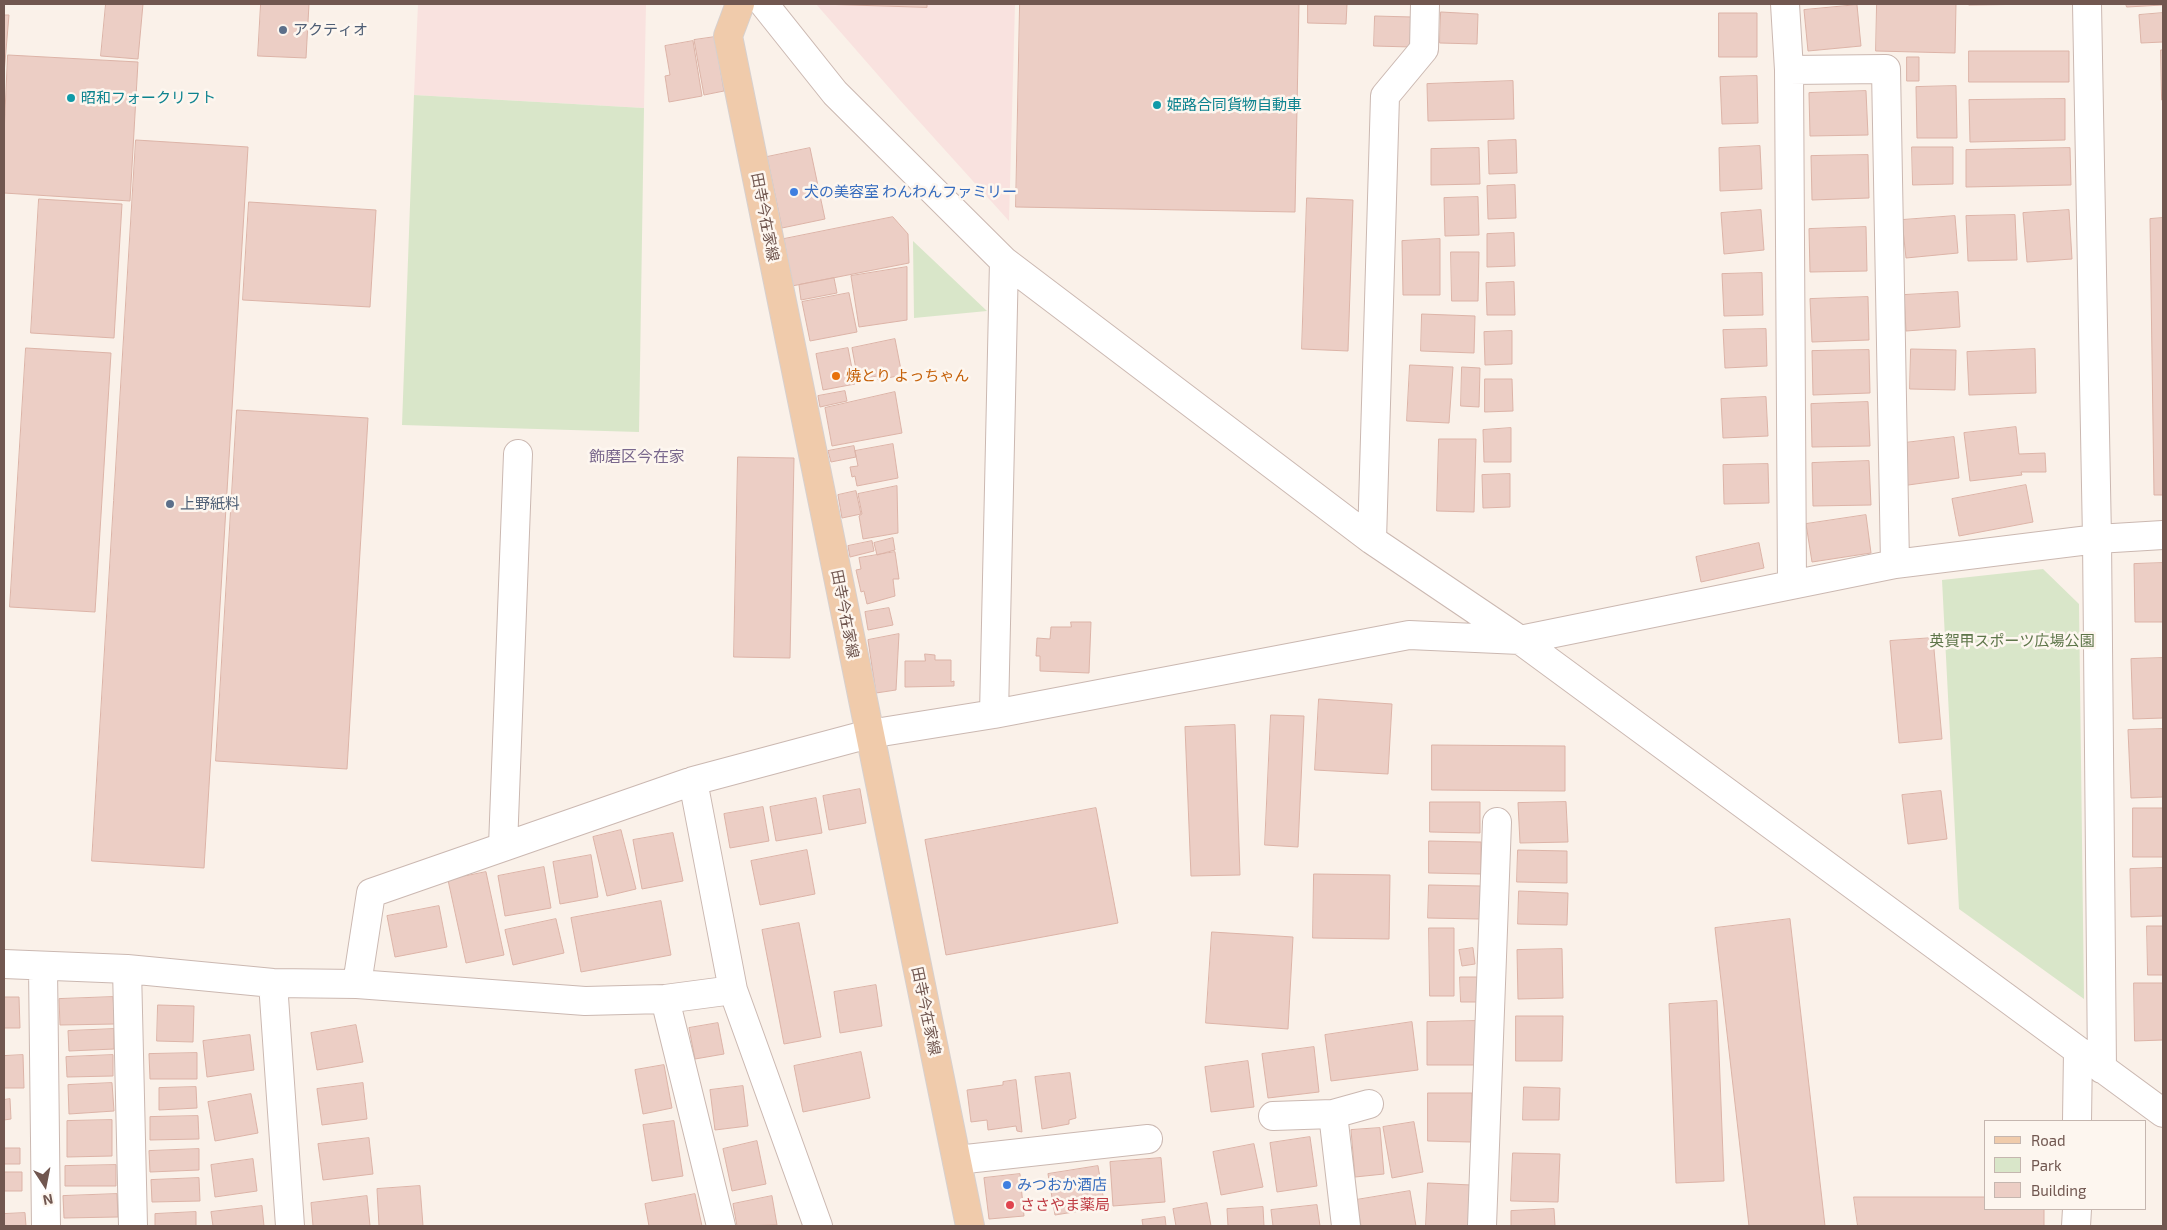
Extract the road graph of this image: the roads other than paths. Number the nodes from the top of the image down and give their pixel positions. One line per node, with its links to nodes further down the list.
1 (740, 4): 16 (main road, 田寺今在家線)
2 (764, 4): 7 (street)
3 (1425, 4): 11 (street)
4 (1786, 4): 6 (street)
5 (2087, 4): 10 (street)
6 (1788, 70): 12 (street); 13 (street)
7 (1004, 261): 11 (street); 15 (street)
8 (518, 454): 19 (street)
9 (2163, 535): 10 (street)
10 (2097, 539): 12 (street); 28 (street)
11 (1372, 540): 14 (street)
12 (1895, 564): 13 (street)
13 (1792, 584): 14 (street)
14 (1520, 640): 15 (street); 27 (street)
15 (994, 714): 16 (street)
16 (869, 734): 17 (street); 35 (main road, 田寺今在家線)
17 (693, 781): 19 (street); 25 (street)
18 (1497, 822): 44 (street)
19 (503, 846): 24 (street)
20 (4, 964): 21 (street)
21 (43, 966): 22 (street); 37 (street)
22 (127, 969): 23 (street); 38 (street)
23 (273, 983): 24 (street); 39 (street)
24 (357, 984): 26 (street)
25 (733, 990): 26 (street); 41 (street)
26 (665, 999): 40 (street)
27 (2078, 1051): 28 (street); 33 (street)
28 (2102, 1069): 30 (street)
29 (1368, 1104): 31 (street)
30 (2163, 1113)
31 (1333, 1114): 32 (street); 43 (street)
32 (1273, 1116)
33 (2077, 1120)
34 (1148, 1139): 35 (street)
35 (957, 1160): 42 (main road, 田寺今在家線)
36 (2077, 1210): 45 (street)
37 (46, 1226)
38 (133, 1226)
39 (290, 1226)
40 (721, 1226)
41 (818, 1226)
42 (970, 1226)
43 (1346, 1226)
44 (1482, 1226)
45 (2076, 1226)

